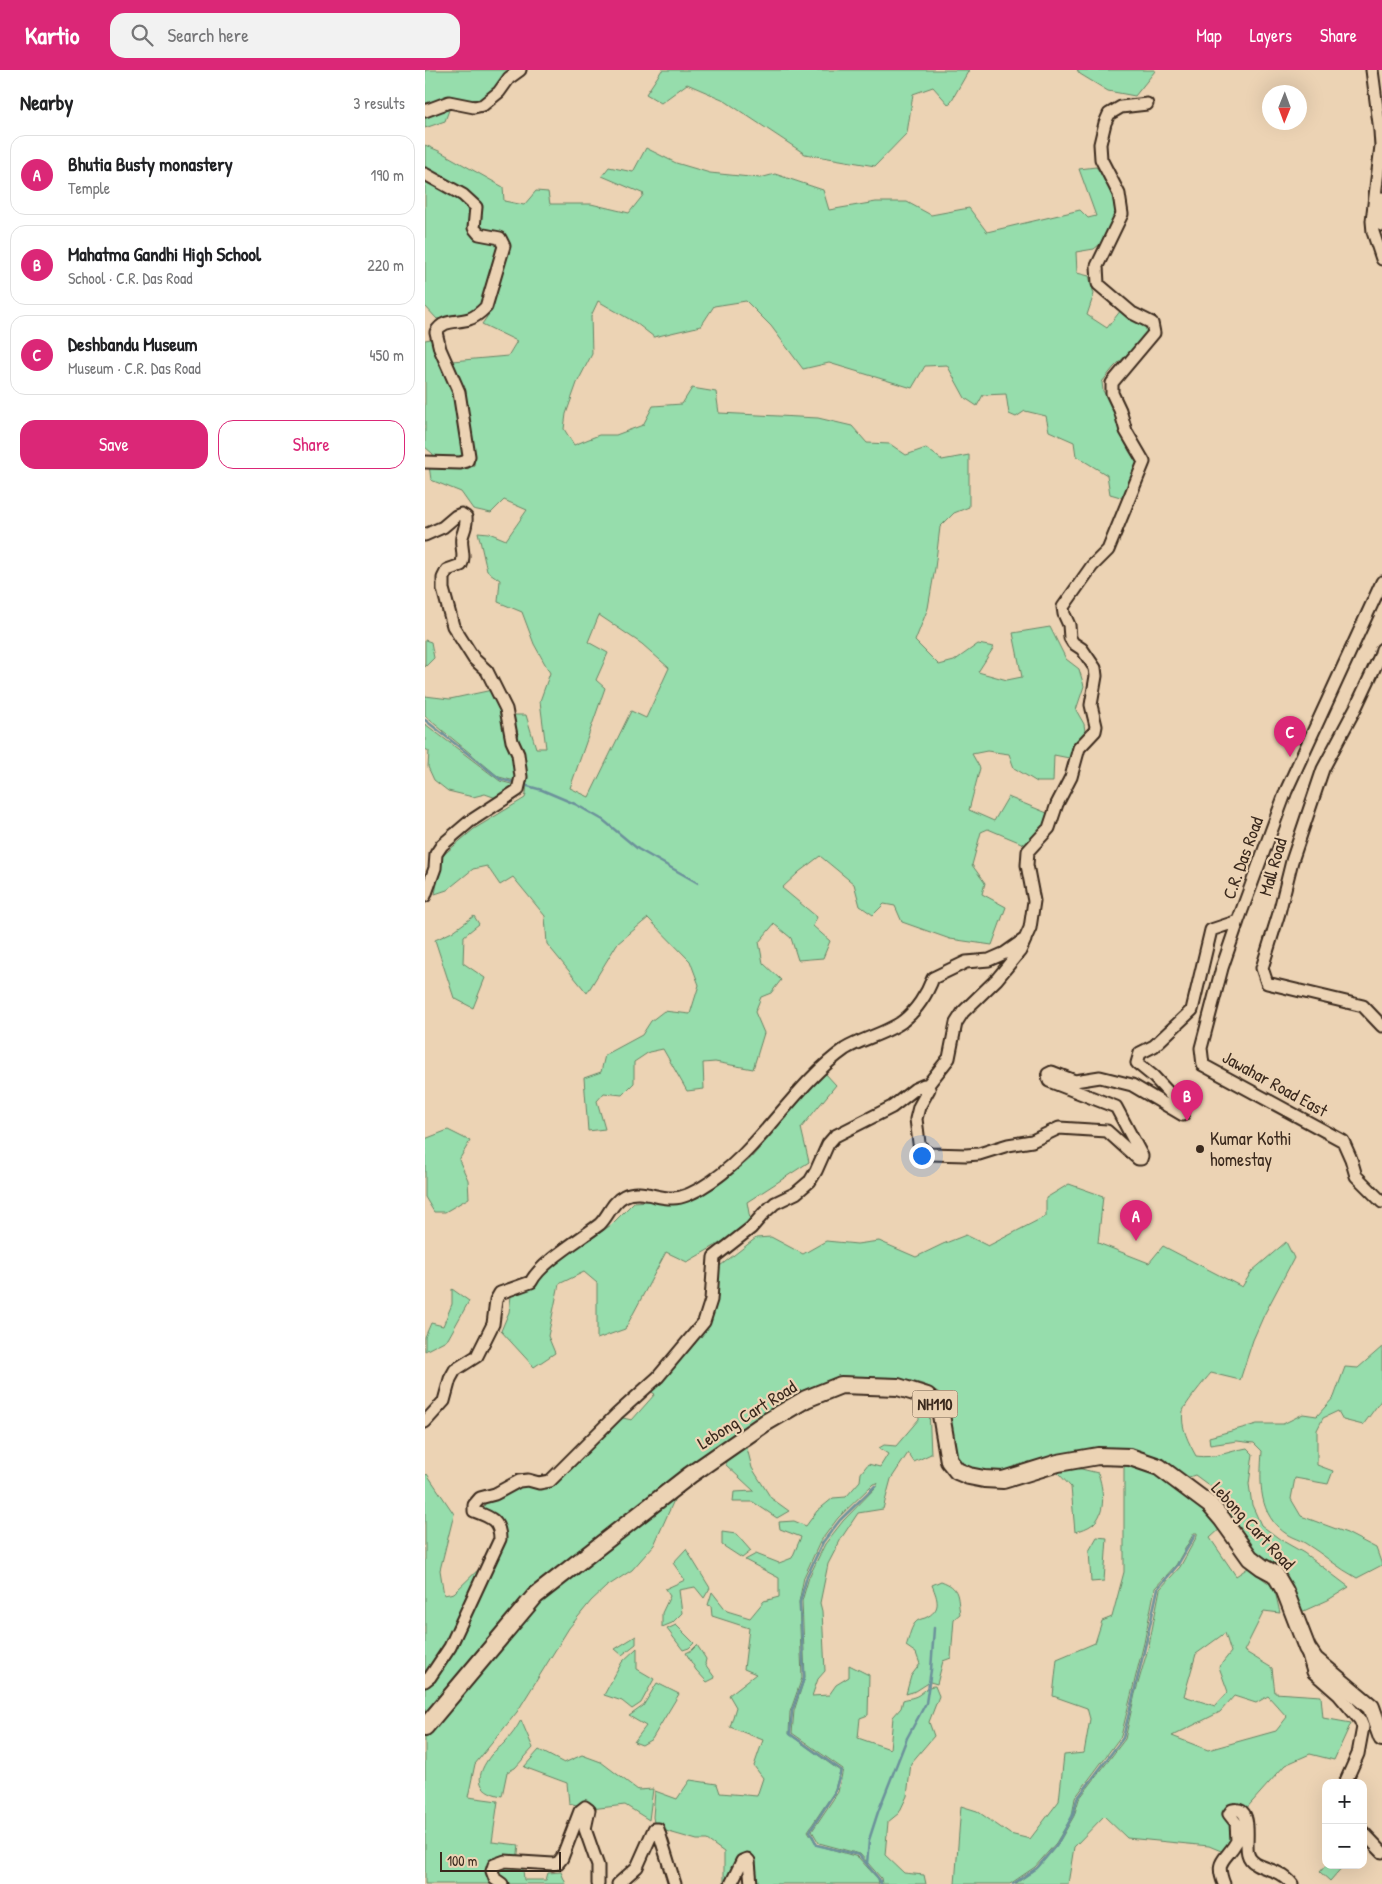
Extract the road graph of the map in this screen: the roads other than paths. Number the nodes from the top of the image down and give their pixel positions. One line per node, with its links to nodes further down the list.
1 (521, 70): 4 (street)
2 (1372, 70): 8 (street)
3 (1147, 104): 15 (street)
4 (425, 111)
5 (425, 174): 9 (street)
6 (1382, 198): 7 (street)
7 (1382, 225)
8 (1382, 259)
9 (425, 462)
10 (425, 535): 13 (street)
11 (1382, 582): 14 (street, C.R. Das Road)
12 (1382, 649): 16 (street, Mall Road)
13 (425, 896)
14 (1238, 921): 17 (street, C.R. Das Road); 18 (street, Jawahar Road East)
15 (1025, 939): 17 (street); 19 (street)
16 (1382, 1026)
17 (927, 1086): 21 (street)
18 (1382, 1202)
19 (425, 1422)
20 (1307, 1648): 22 (highway, Lebong Cart Road / NH110); 23 (highway, Lebong Cart Road / NH110); 24 (street)
21 (425, 1681)
22 (425, 1727)
23 (1382, 1738)
24 (1347, 1779)
25 (1367, 1838): 26 (street)
26 (1382, 1852)
27 (502, 1884): 28 (street)
28 (598, 1884)
29 (618, 1884): 30 (street)
30 (675, 1884)
31 (731, 1884): 32 (street)
32 (751, 1884)
33 (1224, 1884): 34 (street)
34 (1292, 1884)

